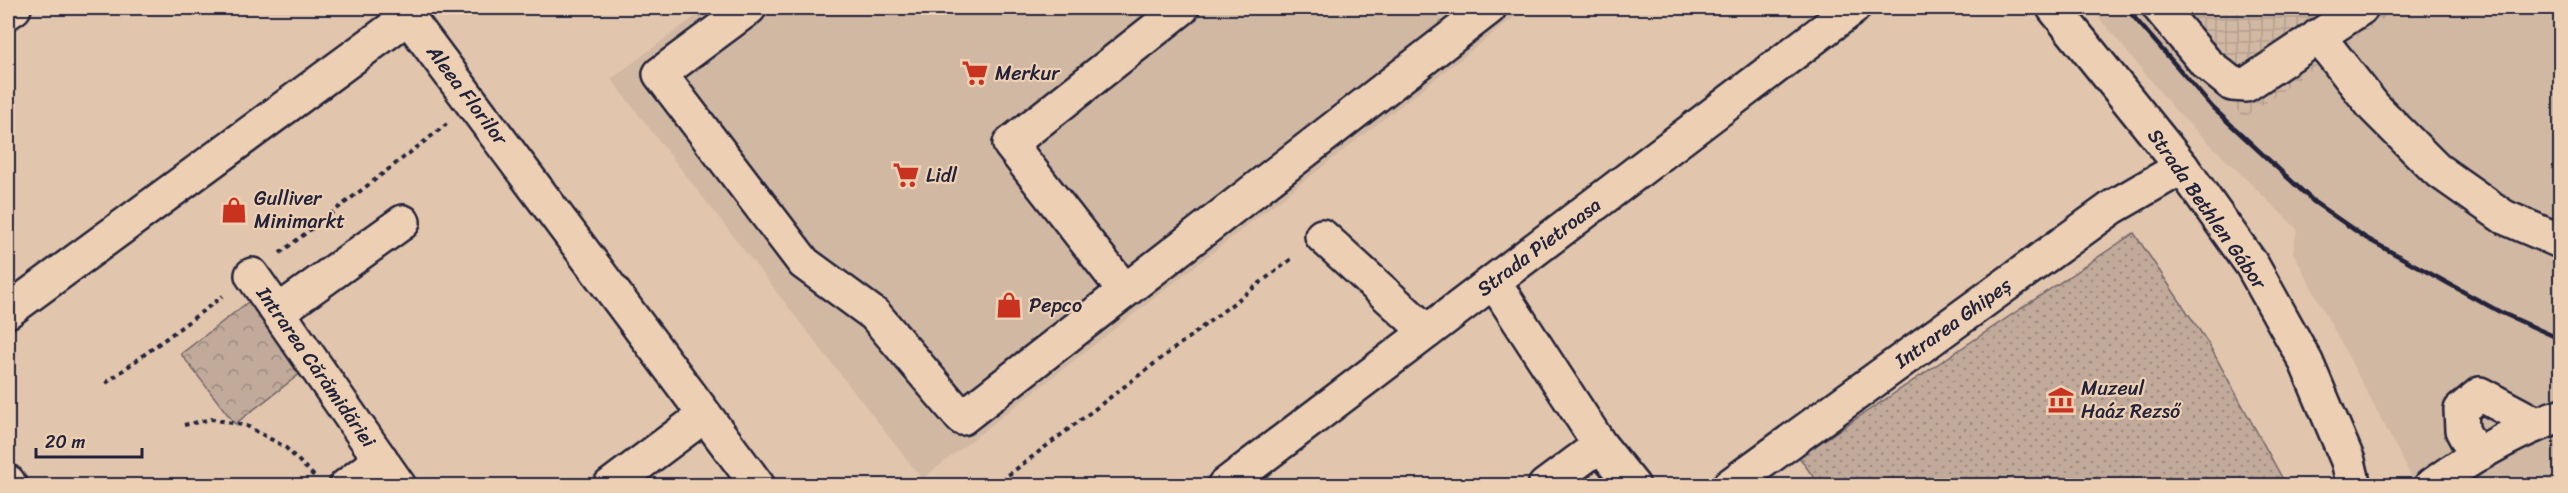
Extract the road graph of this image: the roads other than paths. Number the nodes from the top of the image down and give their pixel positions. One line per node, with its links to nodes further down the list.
1 (14, 8): 9 (street)
2 (749, 8): 17 (street)
3 (1182, 8): 17 (street)
4 (1489, 8): 17 (street)
5 (1853, 8): 16 (street, Strada Pietroasa)
6 (2054, 8): 11 (street, Strada Bethlen Gábor)
7 (2160, 8): 10 (street)
8 (2361, 8): 10 (street)
9 (8, 12)
10 (2318, 36): 14 (street)
11 (2182, 167): 26 (street, Strada Bethlen Gábor); 33 (street, Intrarea Ghipeș)
12 (403, 222): 19 (street)
13 (1322, 236): 20 (street)
14 (2560, 240)
15 (252, 275): 19 (street, Intrarea Cărămidăriei)
16 (1494, 282): 20 (street, Strada Pietroasa); 23 (street)
17 (1125, 291)
18 (8, 311): 21 (street, Aleea Florilor)
19 (278, 312): 25 (street, Intrarea Cărămidăriei)
20 (1426, 332): 30 (street, Strada Pietroasa)
21 (705, 416): 28 (street); 29 (street, Aleea Florilor)
22 (2548, 420): 24 (street); 24 (street)
23 (1600, 445): 31 (street); 32 (street)
24 (2453, 465)
25 (390, 472): 27 (street, Intrarea Cărămidăriei)
26 (2357, 477)
27 (331, 482)
28 (610, 486)
29 (758, 486)
30 (1224, 486)
31 (1545, 486)
32 (1633, 486)
33 (1729, 486)

